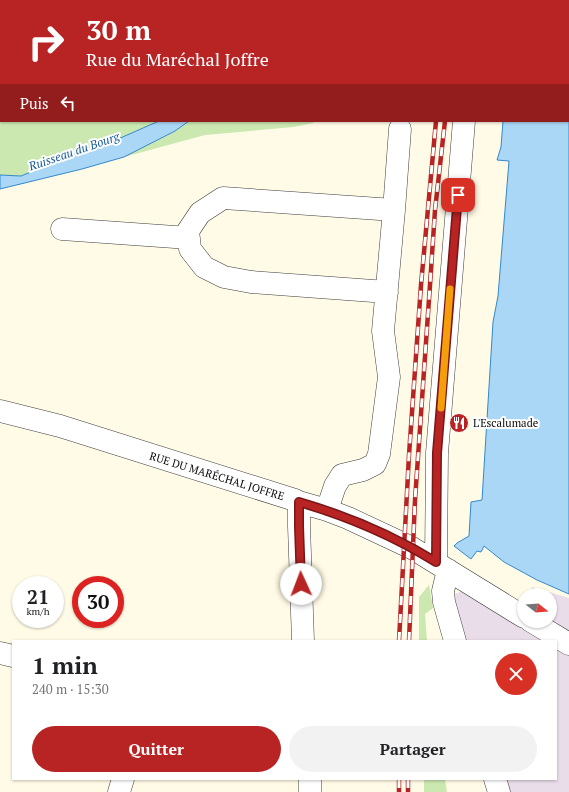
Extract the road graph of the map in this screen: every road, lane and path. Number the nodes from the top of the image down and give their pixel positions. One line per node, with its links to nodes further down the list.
1 (464, 122): 10 (street)
2 (400, 129): 3 (street)
3 (394, 210): 5 (street); 6 (street)
4 (62, 229): 5 (street)
5 (189, 238): 6 (street)
6 (387, 292): 9 (street)
7 (0, 411): 8 (street, RUE DU MARÉCHAL JOFFRE)
8 (299, 502): 9 (street, RUE DU MARÉCHAL JOFFRE); 13 (street)
9 (327, 510): 10 (street, RUE DU MARÉCHAL JOFFRE)
10 (442, 566): 11 (street, RUE DU MARÉCHAL JOFFRE); 14 (street)
11 (517, 613)
12 (543, 628): 15 (street)
13 (303, 640)
14 (455, 640)
15 (569, 644)
16 (0, 653): 17 (street)
17 (12, 656)
18 (123, 780): 21 (street)
19 (310, 780): 22 (street)
20 (495, 780): 23 (street)
21 (119, 792)
22 (310, 792)
23 (499, 792)

